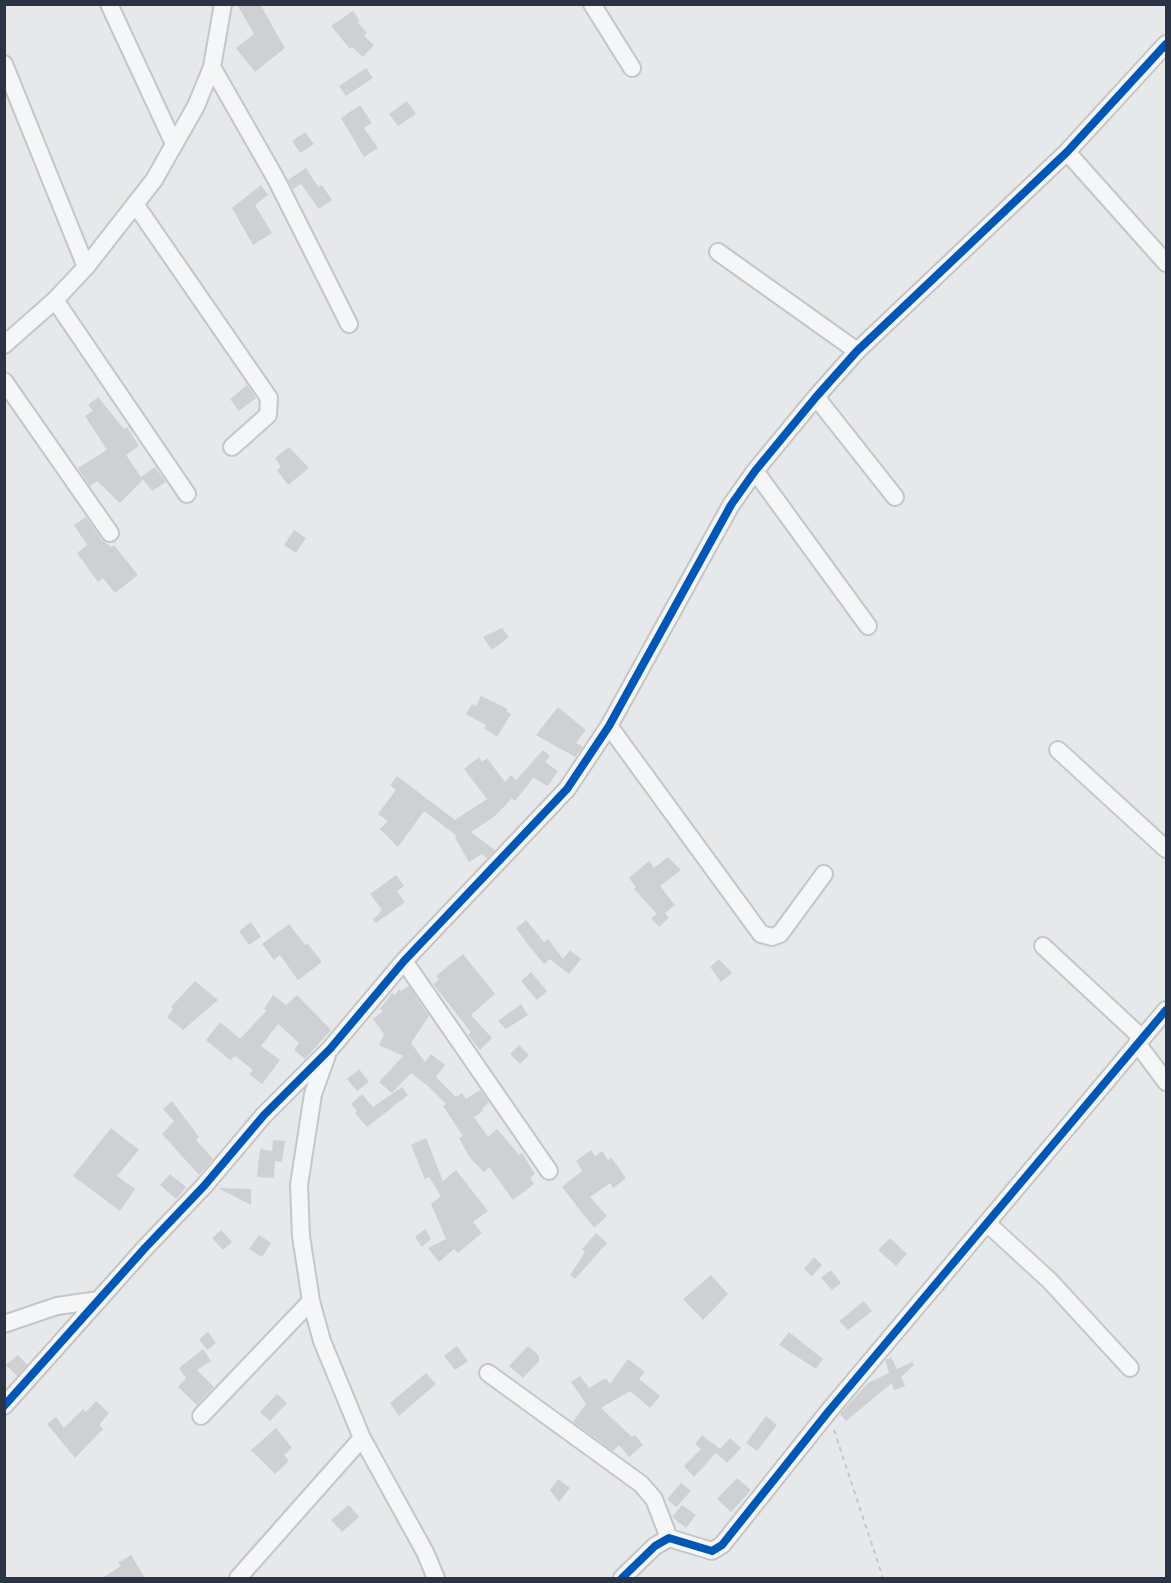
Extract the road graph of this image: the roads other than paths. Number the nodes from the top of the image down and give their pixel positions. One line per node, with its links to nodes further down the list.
1 (109, 4): 8 (street)
2 (223, 4): 6 (street)
3 (592, 4): 7 (street)
4 (1167, 44): 9 (street)
5 (4, 64): 13 (street)
6 (212, 67): 8 (street); 15 (street)
7 (632, 68)
8 (174, 144): 10 (street)
9 (1067, 152): 12 (street); 17 (street)
10 (135, 204): 13 (street); 20 (street)
11 (718, 252): 17 (street)
12 (1167, 263)
13 (86, 267): 14 (street)
14 (56, 300): 16 (street); 22 (street)
15 (349, 324)
16 (4, 345)
17 (857, 351): 19 (street)
18 (4, 381): 24 (street)
19 (816, 397): 21 (street); 23 (street)
20 (232, 447)
21 (755, 471): 25 (street); 26 (street)
22 (187, 494)
23 (895, 498)
24 (110, 533)
25 (868, 626)
26 (609, 726): 29 (street); 31 (street)
27 (1058, 750): 28 (street)
28 (1167, 849)
29 (824, 874)
30 (1043, 946): 33 (street)
31 (404, 961): 34 (street); 36 (street)
32 (1167, 1010): 33 (street)
33 (1139, 1041): 35 (street); 37 (street)
34 (330, 1049): 38 (street); 39 (street)
35 (1167, 1082)
36 (549, 1171)
37 (988, 1224): 41 (street); 46 (street)
38 (99, 1300): 40 (street); 43 (street)
39 (311, 1301): 44 (street); 45 (street)
40 (4, 1324)
41 (1130, 1368)
42 (488, 1373): 46 (street)
43 (4, 1406)
44 (201, 1416)
45 (362, 1438): 47 (street); 48 (street)
46 (669, 1538): 49 (street)
47 (238, 1578)
48 (436, 1578)
49 (622, 1578)

